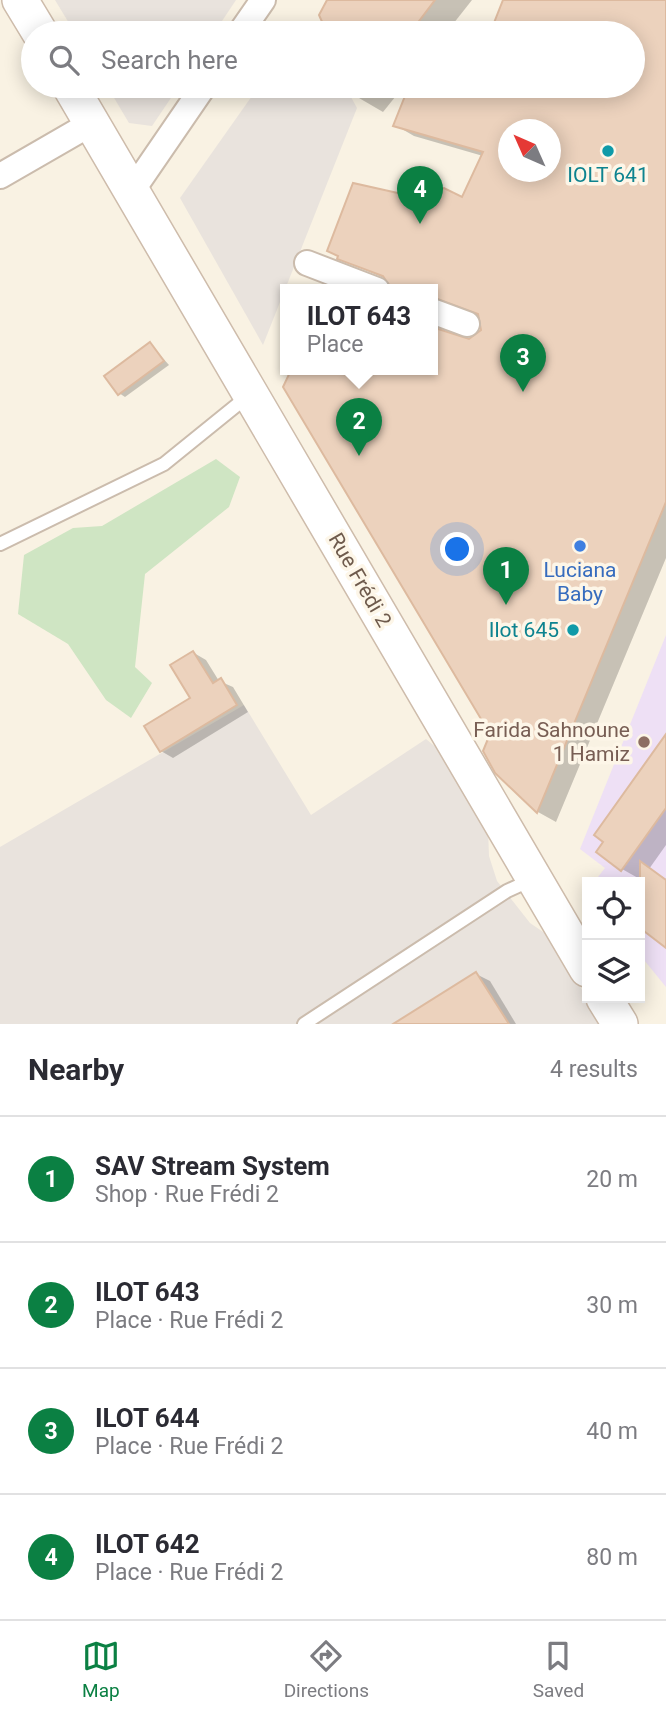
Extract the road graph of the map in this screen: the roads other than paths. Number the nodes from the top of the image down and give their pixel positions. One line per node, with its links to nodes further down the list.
1 (20, 0): 3 (street)
2 (263, 0): 4 (street)
3 (33, 21)
4 (248, 21)
5 (78, 98): 7 (street, Rue Frédi 2)
6 (196, 98): 9 (street)
7 (92, 123): 8 (street); 9 (street, Rue Frédi 2)
8 (0, 176)
9 (132, 191): 14 (street, Rue Frédi 2)
10 (307, 263): 11 (street)
11 (361, 284)
12 (438, 313): 13 (street)
13 (467, 324)
14 (251, 394): 15 (lane); 16 (street, Rue Frédi 2)
15 (0, 544)
16 (534, 878): 17 (street, Rue Frédi 2); 19 (lane)
17 (582, 960)
18 (607, 1003): 20 (street)
19 (304, 1024)
20 (620, 1024)

